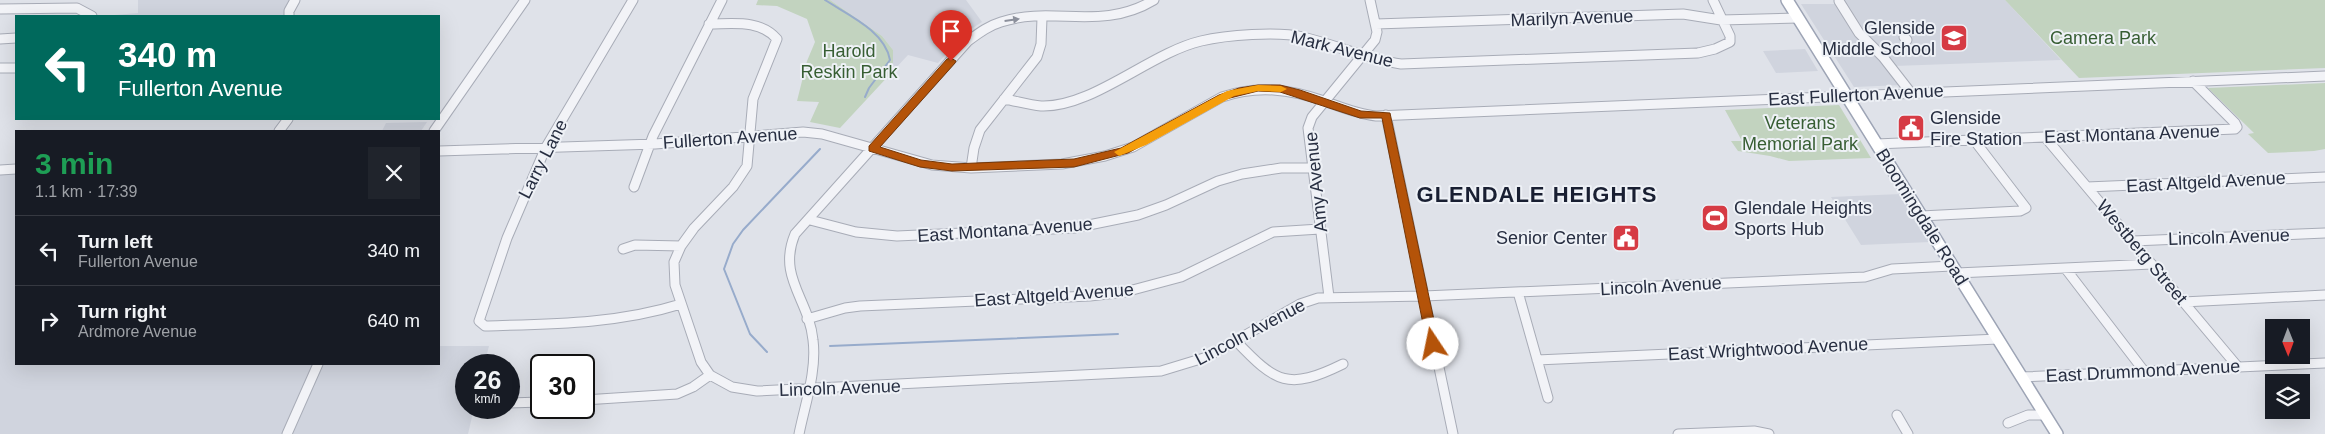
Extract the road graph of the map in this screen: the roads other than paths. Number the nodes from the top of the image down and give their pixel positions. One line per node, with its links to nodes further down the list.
1 (295, 0): 12 (street)
2 (525, 0): 30 (street)
3 (633, 0): 36 (street, Larry Lane)
4 (722, 0): 16 (street)
5 (1154, 0): 13 (street)
6 (1370, 0): 17 (street, Amy Avenue)
7 (1713, 0): 15 (street)
8 (1787, 0): 14 (main road, Bloomingdale Road)
9 (1839, 1): 25 (street)
10 (0, 9): 11 (street)
11 (91, 15)
12 (289, 15)
13 (1042, 18): 27 (street); 37 (street, one-way to 13)
14 (1798, 18): 15 (street, Marilyn Avenue); 26 (main road, Bloomingdale Road)
15 (1721, 20): 17 (street, Marilyn Avenue); 20 (street, Mark Avenue)
16 (709, 24): 31 (street); 34 (street)
17 (1376, 24): 20 (street, Amy Avenue)
18 (15, 38): 19 (street)
19 (0, 39)
20 (1364, 56): 27 (street, Mark Avenue); 28 (street, Amy Avenue)
21 (0, 68): 22 (street)
22 (15, 68)
23 (2325, 76): 24 (street, East Fullerton Avenue)
24 (2193, 81): 25 (street, East Fullerton Avenue); 32 (street, East Montana Avenue)
25 (1911, 93): 26 (street, East Fullerton Avenue)
26 (1847, 96): 29 (street, East Fullerton Avenue); 35 (main road, Bloomingdale Road)
27 (1004, 98): 39 (street)
28 (1325, 101): 29 (street, Fullerton Avenue); 39 (street, Fullerton Avenue); 40 (street, Amy Avenue)
29 (1386, 115): 58 (street)
30 (435, 130)
31 (750, 136): 34 (street, Fullerton Avenue); 37 (street, Fullerton Avenue); 51 (street)
32 (2045, 137): 33 (street, East Montana Avenue); 45 (street, Westberg Street)
33 (1974, 140): 35 (street, East Montana Avenue); 46 (street)
34 (650, 144): 36 (street, Fullerton Avenue); 44 (street)
35 (1876, 144): 46 (main road, Bloomingdale Road)
36 (546, 148): 38 (street, Fullerton Avenue); 61 (street, Larry Lane)
37 (873, 149): 39 (street, Fullerton Avenue); 47 (street)
38 (440, 151)
39 (971, 168)
40 (1312, 168): 47 (street, East Montana Avenue); 48 (street, Amy Avenue)
41 (15, 169): 42 (street)
42 (0, 170)
43 (2325, 177): 45 (street, East Altgeld Avenue)
44 (634, 187)
45 (2087, 187): 50 (street, Westberg Street)
46 (1922, 216): 55 (main road, Bloomingdale Road)
47 (810, 220): 62 (street)
48 (1320, 229): 59 (street, Amy Avenue); 62 (street, East Altgeld Avenue)
49 (2325, 233): 50 (street, Lincoln Avenue)
50 (2133, 242): 53 (street, Westberg Street)
51 (681, 246): 52 (street); 61 (street)
52 (624, 250)
53 (2152, 264): 54 (street, Lincoln Avenue); 60 (street, Westberg Street)
54 (2065, 268): 55 (street, Lincoln Avenue); 70 (street)
55 (1954, 269): 56 (street, Lincoln Avenue); 63 (main road, Bloomingdale Road)
56 (1518, 292): 58 (street, Lincoln Avenue); 65 (street)
57 (2325, 295): 60 (street)
58 (1424, 296): 59 (street, Lincoln Avenue); 81 (street)
59 (1329, 297): 64 (street, Lincoln Avenue)
60 (2183, 302): 69 (street, Westberg Street)
61 (681, 304): 71 (street)
62 (807, 319): 73 (street)
63 (1998, 339): 65 (street, East Wrightwood Avenue); 72 (main road, Bloomingdale Road)
64 (1236, 341): 67 (street); 73 (street, Lincoln Avenue)
65 (1538, 360): 74 (street)
66 (2325, 363): 69 (street, East Drummond Avenue)
67 (1343, 364)
68 (318, 365): 79 (street)
69 (2238, 367): 70 (street, East Drummond Avenue)
70 (2144, 371): 72 (street, East Drummond Avenue)
71 (710, 375): 73 (street, Lincoln Avenue); 75 (street)
72 (2021, 377): 77 (main road, Bloomingdale Road)
73 (808, 390): 80 (street)
74 (1548, 398)
75 (595, 399)
76 (1898, 415): 84 (street)
77 (2045, 415): 78 (street); 85 (main road, Bloomingdale Road)
78 (2008, 422)
79 (288, 434)
80 (799, 434)
81 (1453, 434)
82 (1678, 434): 83 (street)
83 (1769, 434)
84 (1908, 434)
85 (2057, 434)

